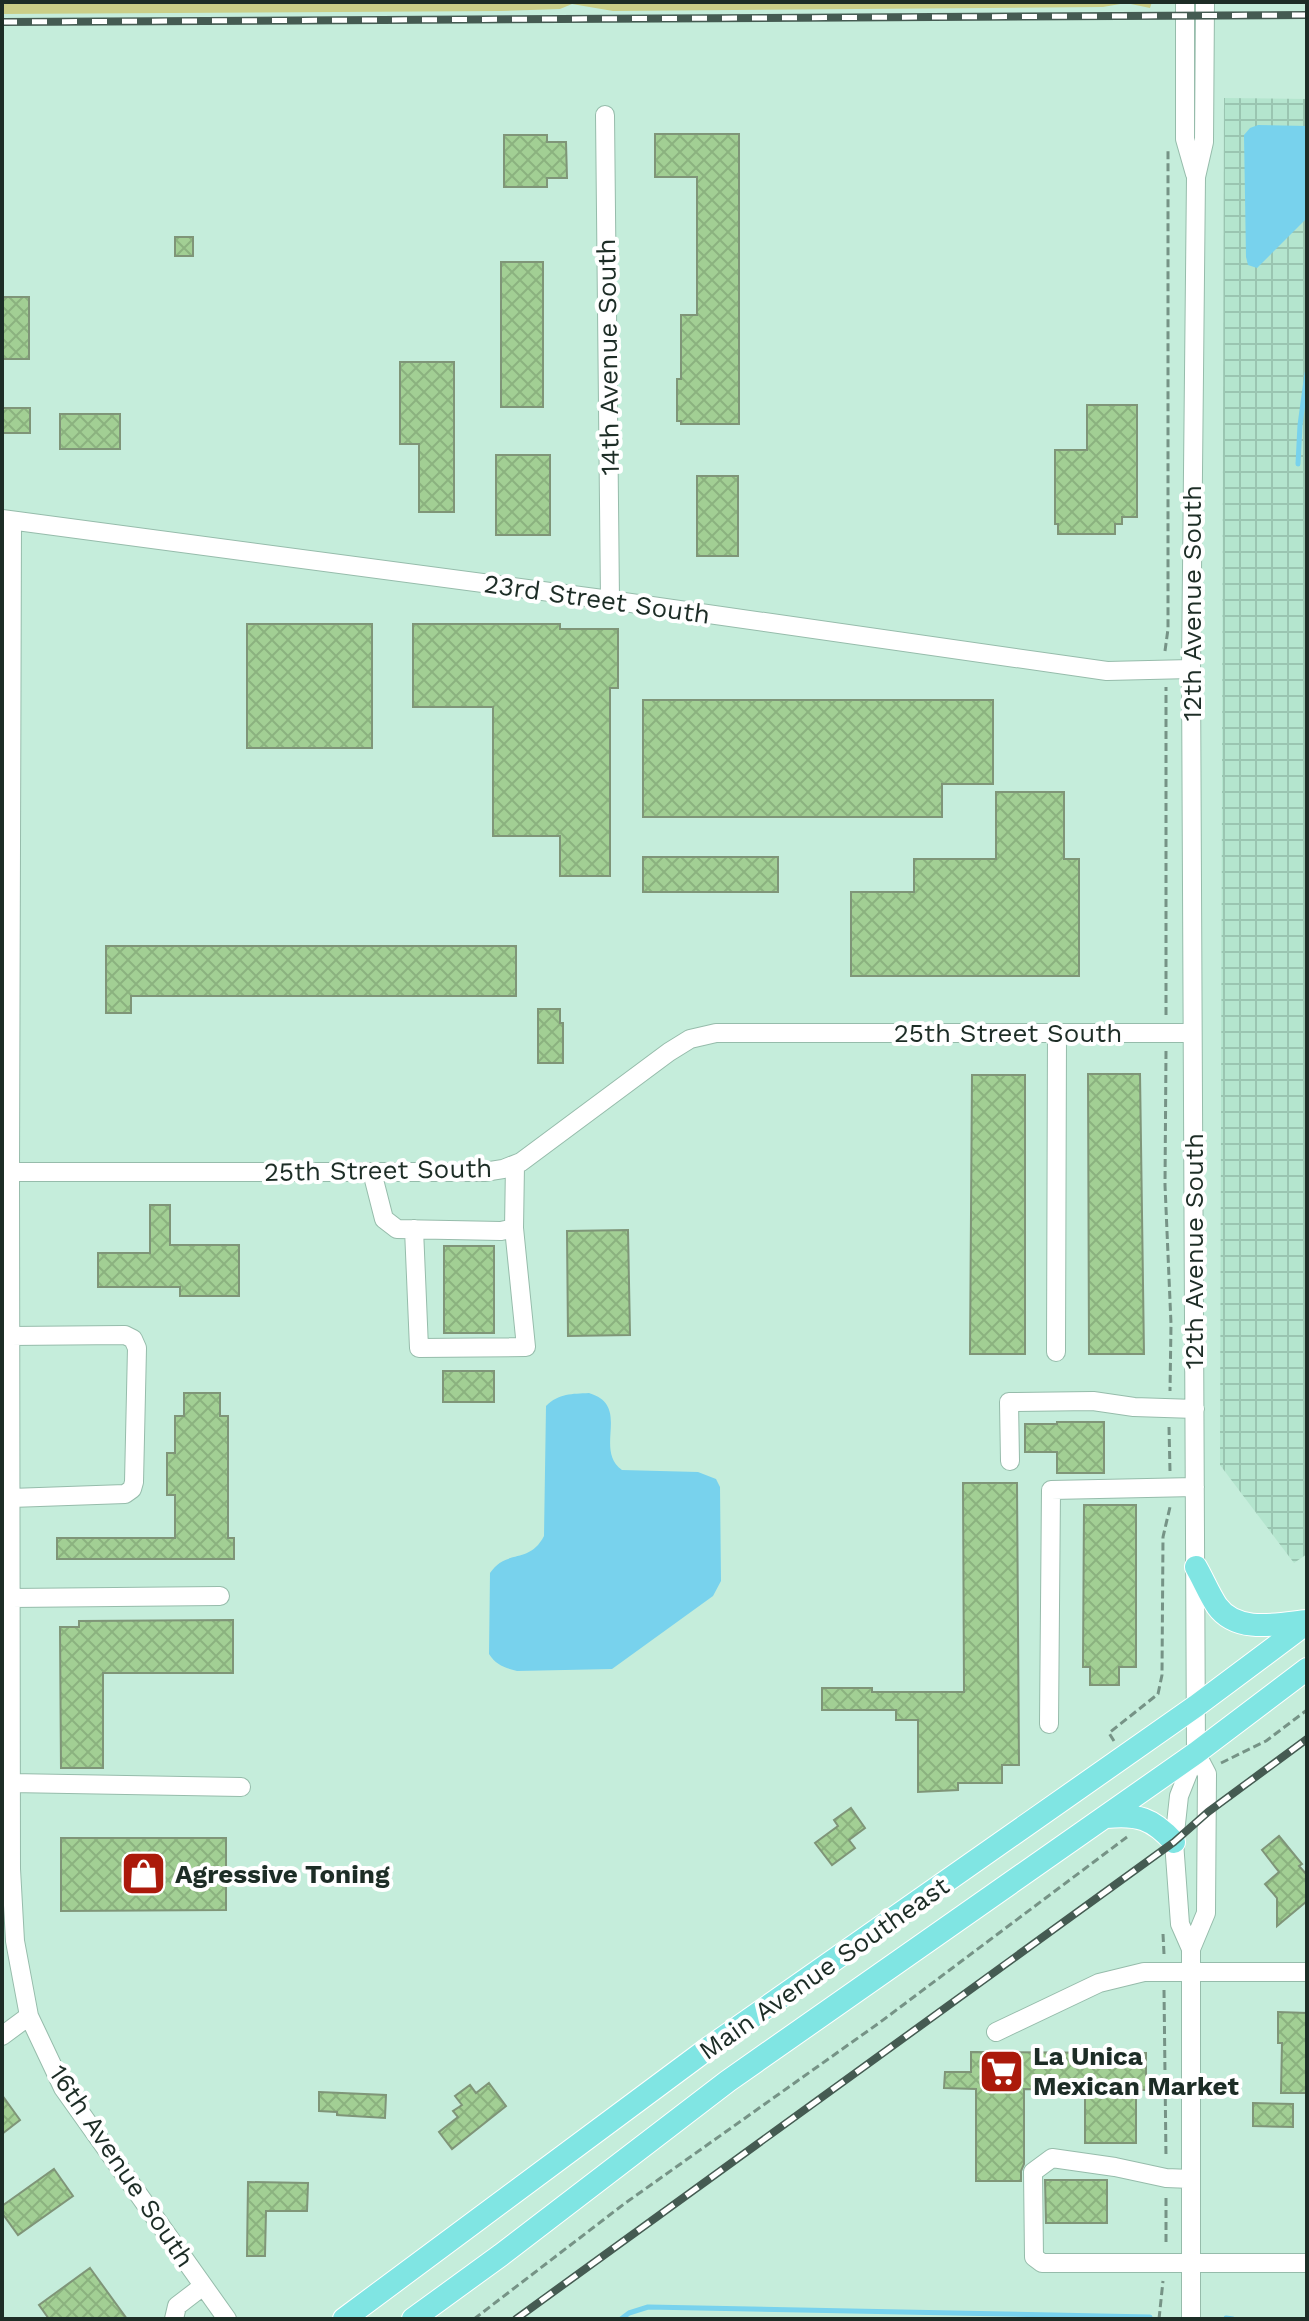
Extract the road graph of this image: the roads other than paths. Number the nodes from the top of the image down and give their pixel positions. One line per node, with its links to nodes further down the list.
1 (1185, 2): 4 (street, 12th Avenue South)
2 (1205, 2): 4 (street, 12th Avenue South)
3 (605, 115): 6 (street, 14th Avenue South)
4 (1196, 177): 7 (street, 12th Avenue South)
5 (7, 520): 6 (street, 23rd Street South); 11 (street, 16th Avenue South)
6 (610, 600): 7 (street, 23rd Street South)
7 (1191, 669): 9 (street, 12th Avenue South)
8 (1057, 1033): 9 (street, 25th Street South); 10 (street, 25th Street South); 17 (street)
9 (1192, 1033): 18 (street, 12th Avenue South)
10 (515, 1165): 12 (street, 25th Street South); 13 (street)
11 (6, 1172): 12 (street, 25th Street South); 15 (street, 16th Avenue South)
12 (372, 1172): 14 (street)
13 (514, 1228): 14 (street); 14 (street)
14 (414, 1229)
15 (6, 1248): 16 (street, 16th Avenue South)
16 (7, 1326): 20 (street, 16th Avenue South); 22 (street)
17 (1056, 1352)
18 (1195, 1409): 19 (street); 21 (street, 12th Avenue South)
19 (1010, 1461)
20 (6, 1475): 22 (street, 16th Avenue South)
21 (1195, 1487): 23 (street, 12th Avenue South); 29 (street)
22 (11, 1498): 25 (street, 16th Avenue South)
23 (1196, 1567): 26 (main road); 28 (street, 12th Avenue South)
24 (220, 1596): 25 (street)
25 (11, 1598): 30 (street, 16th Avenue South)
26 (1307, 1622): 28 (main road, Main Avenue Southeast)
27 (1307, 1669): 31 (main road, Main Avenue Southeast)
28 (1196, 1706): 31 (street, 12th Avenue South); 49 (main road, Main Avenue Southeast)
29 (1049, 1724)
30 (7, 1752): 32 (street, 16th Avenue South)
31 (1196, 1753): 34 (main road, Main Avenue Southeast); 35 (street); 37 (street, 12th Avenue South)
32 (11, 1783): 33 (street); 36 (street, 16th Avenue South)
33 (241, 1787)
34 (1104, 1817): 35 (main road); 50 (main road, Main Avenue Southeast)
35 (1174, 1842): 37 (street)
36 (8, 1914): 40 (street, 16th Avenue South)
37 (1191, 1949): 39 (street, 12th Avenue South)
38 (1307, 1972): 39 (street)
39 (1191, 1973): 41 (street); 43 (street, 12th Avenue South)
40 (29, 2016): 42 (street); 46 (street, 16th Avenue South)
41 (996, 2032)
42 (2, 2036)
43 (1191, 2179): 45 (street, 12th Avenue South); 45 (street)
44 (1307, 2263): 45 (street)
45 (1191, 2264): 51 (street, 12th Avenue South)
46 (203, 2286): 47 (street); 48 (street, 16th Avenue South)
47 (174, 2319)
48 (227, 2319)
49 (344, 2319)
50 (413, 2319)
51 (1191, 2319)

